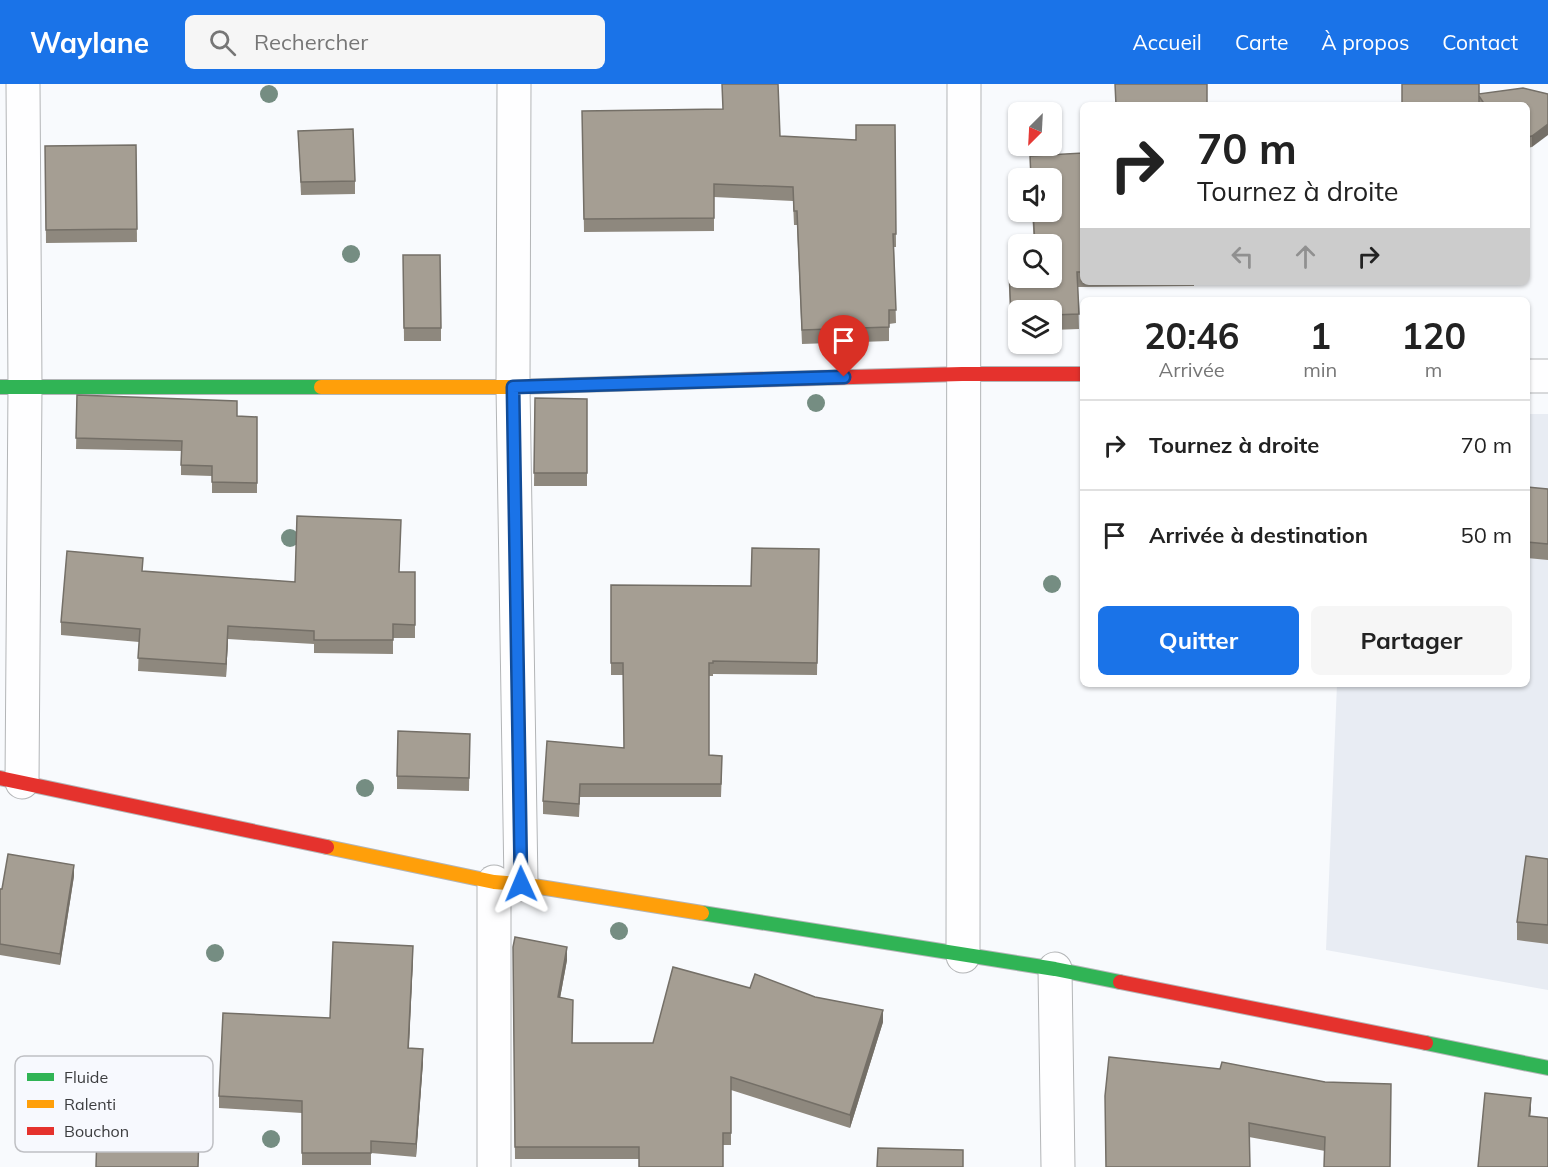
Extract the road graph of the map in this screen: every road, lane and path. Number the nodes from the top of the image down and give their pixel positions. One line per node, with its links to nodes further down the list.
1 (23, 84): 8 (street)
2 (514, 84): 9 (street)
3 (964, 84): 4 (street)
4 (962, 374): 5 (street); 9 (street); 12 (street)
5 (1080, 374)
6 (1530, 376): 7 (street)
7 (1548, 376)
8 (12, 387): 9 (street); 10 (street)
9 (513, 387): 11 (street)
10 (11, 780): 11 (street)
11 (507, 883): 12 (street); 15 (street)
12 (963, 956): 13 (street)
13 (1055, 969): 14 (street); 16 (street)
14 (1548, 1068)
15 (494, 1167)
16 (1058, 1167)

